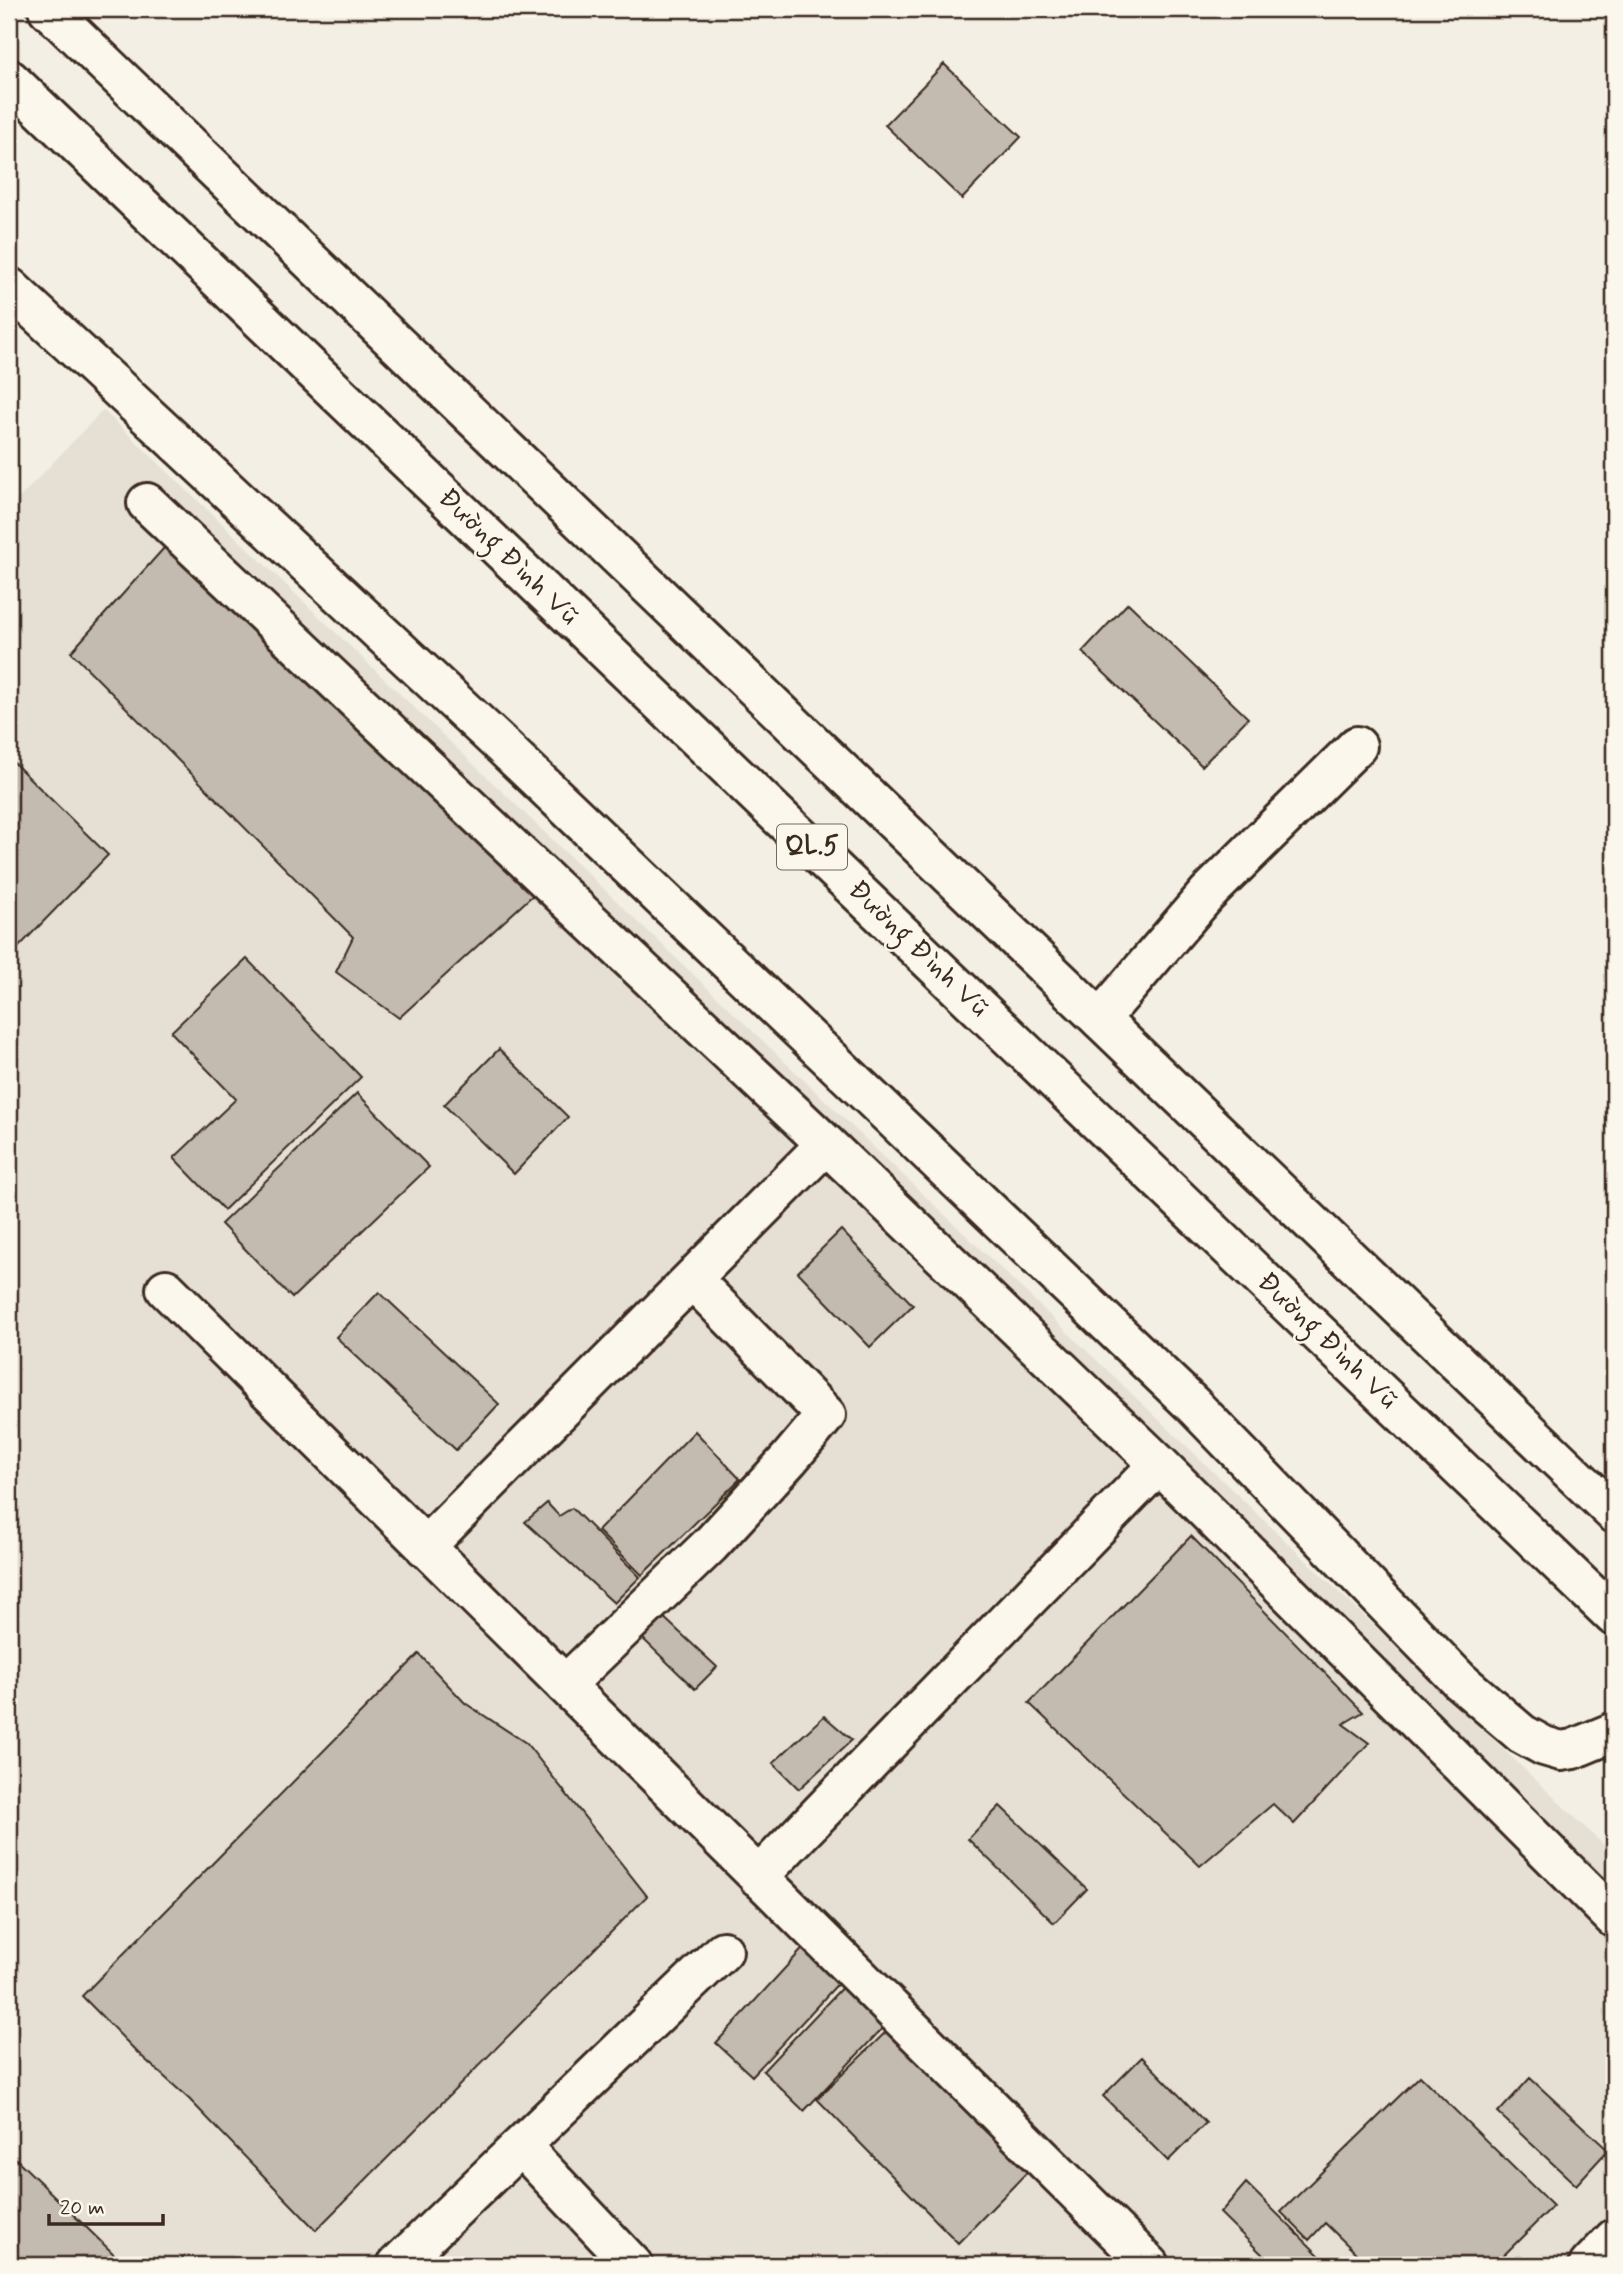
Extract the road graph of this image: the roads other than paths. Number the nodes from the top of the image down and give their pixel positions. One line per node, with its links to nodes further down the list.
1 (48, 9): 6 (main road, QL.5)
2 (9, 79): 13 (main road, Đường Đình Vũ / QL.5)
3 (9, 287): 15 (main road)
4 (147, 503): 7 (main road)
5 (1357, 746): 6 (main road)
6 (1100, 1019): 11 (main road, QL.5)
7 (826, 1144): 8 (main road); 10 (main road)
8 (692, 1279): 12 (main road); 14 (main road)
9 (166, 1289): 12 (main road)
10 (1158, 1464): 16 (main road); 17 (main road)
11 (1614, 1513)
12 (425, 1547): 14 (main road)
13 (1614, 1616)
14 (565, 1685): 16 (main road)
15 (1614, 1732)
16 (758, 1877): 23 (main road)
17 (1614, 1918)
18 (723, 1951): 19 (main road)
19 (521, 2146): 21 (main road); 22 (main road)
20 (1614, 2239): 24 (main road)
21 (397, 2265)
22 (633, 2265)
23 (1150, 2265)
24 (1589, 2265)

